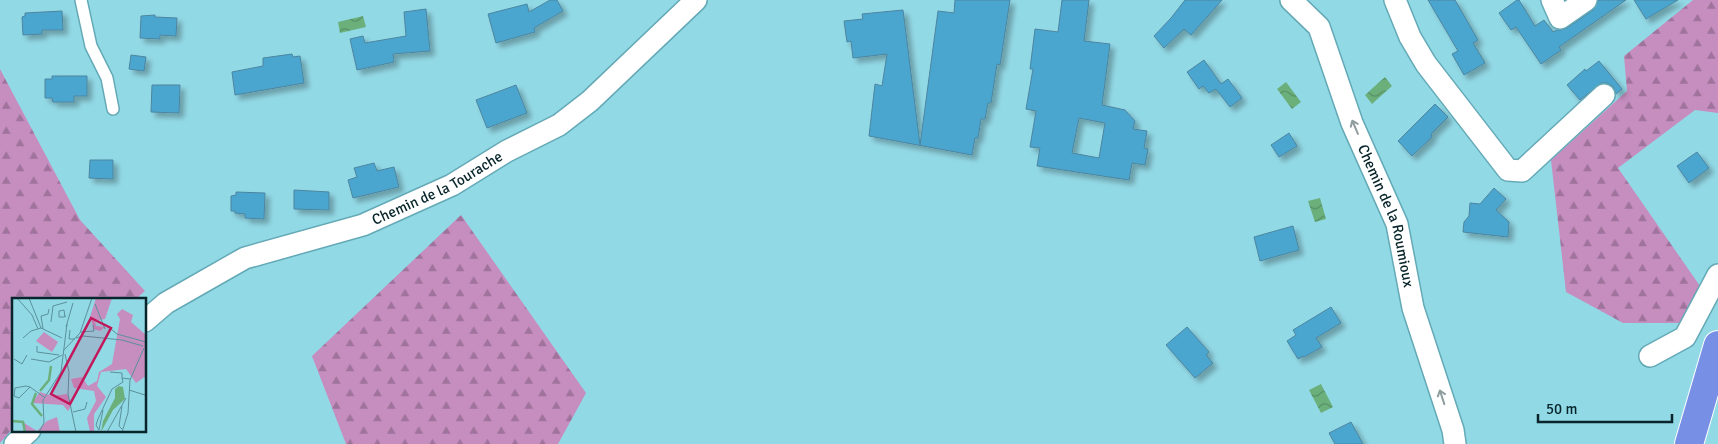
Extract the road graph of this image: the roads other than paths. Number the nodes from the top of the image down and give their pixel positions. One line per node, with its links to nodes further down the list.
1 (81, 0): 8 (lane)
2 (696, 0): 10 (street, Chemin de la Tourache)
3 (1291, 0): 15 (street, Chemin de la Roumioux, one-way to 3)
4 (1395, 0): 7 (street)
5 (1552, 0): 6 (street)
6 (1586, 0)
7 (1604, 95)
8 (113, 109)
9 (1718, 276): 12 (street)
10 (146, 320)
11 (1718, 345): 16 (highway)
12 (1650, 356)
13 (28, 432): 14 (street)
14 (16, 444)
15 (1455, 444)
16 (1689, 444)

